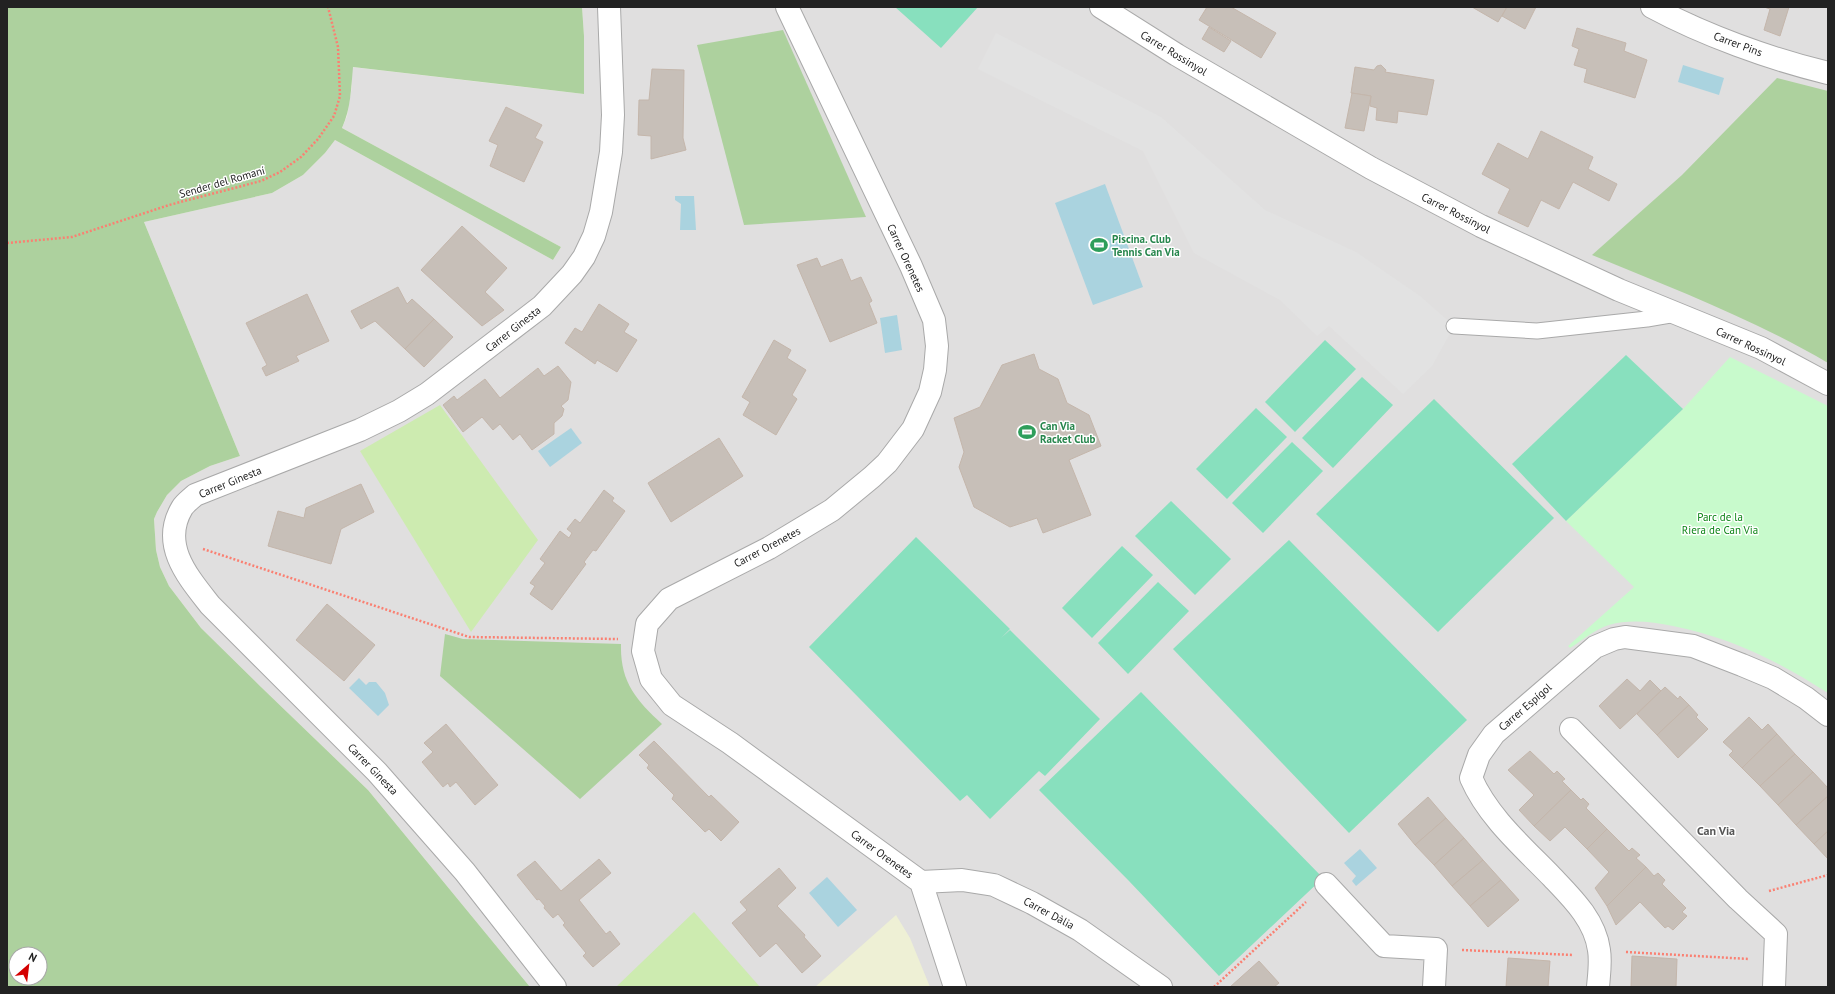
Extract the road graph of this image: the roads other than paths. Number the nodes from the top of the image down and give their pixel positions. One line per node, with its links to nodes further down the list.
1 (609, 7): 13 (street, Carrer Ginesta)
2 (787, 7): 11 (street, Carrer Orenetes)
3 (1101, 7): 6 (street, Carrer Rossinyol)
4 (1652, 7): 5 (street, Carrer Pins)
5 (1828, 73)
6 (1677, 314): 7 (lane); 8 (street, Carrer Rossinyol)
7 (1454, 326)
8 (1828, 384)
9 (1828, 715): 17 (street, Carrer Espígol)
10 (1571, 730): 18 (street)
11 (921, 882): 14 (street, Carrer Orenetes); 15 (street, Carrer Dàlia)
12 (1326, 884): 16 (street)
13 (555, 987)
14 (955, 987)
15 (1161, 987)
16 (1434, 987)
17 (1598, 987)
18 (1774, 987)

